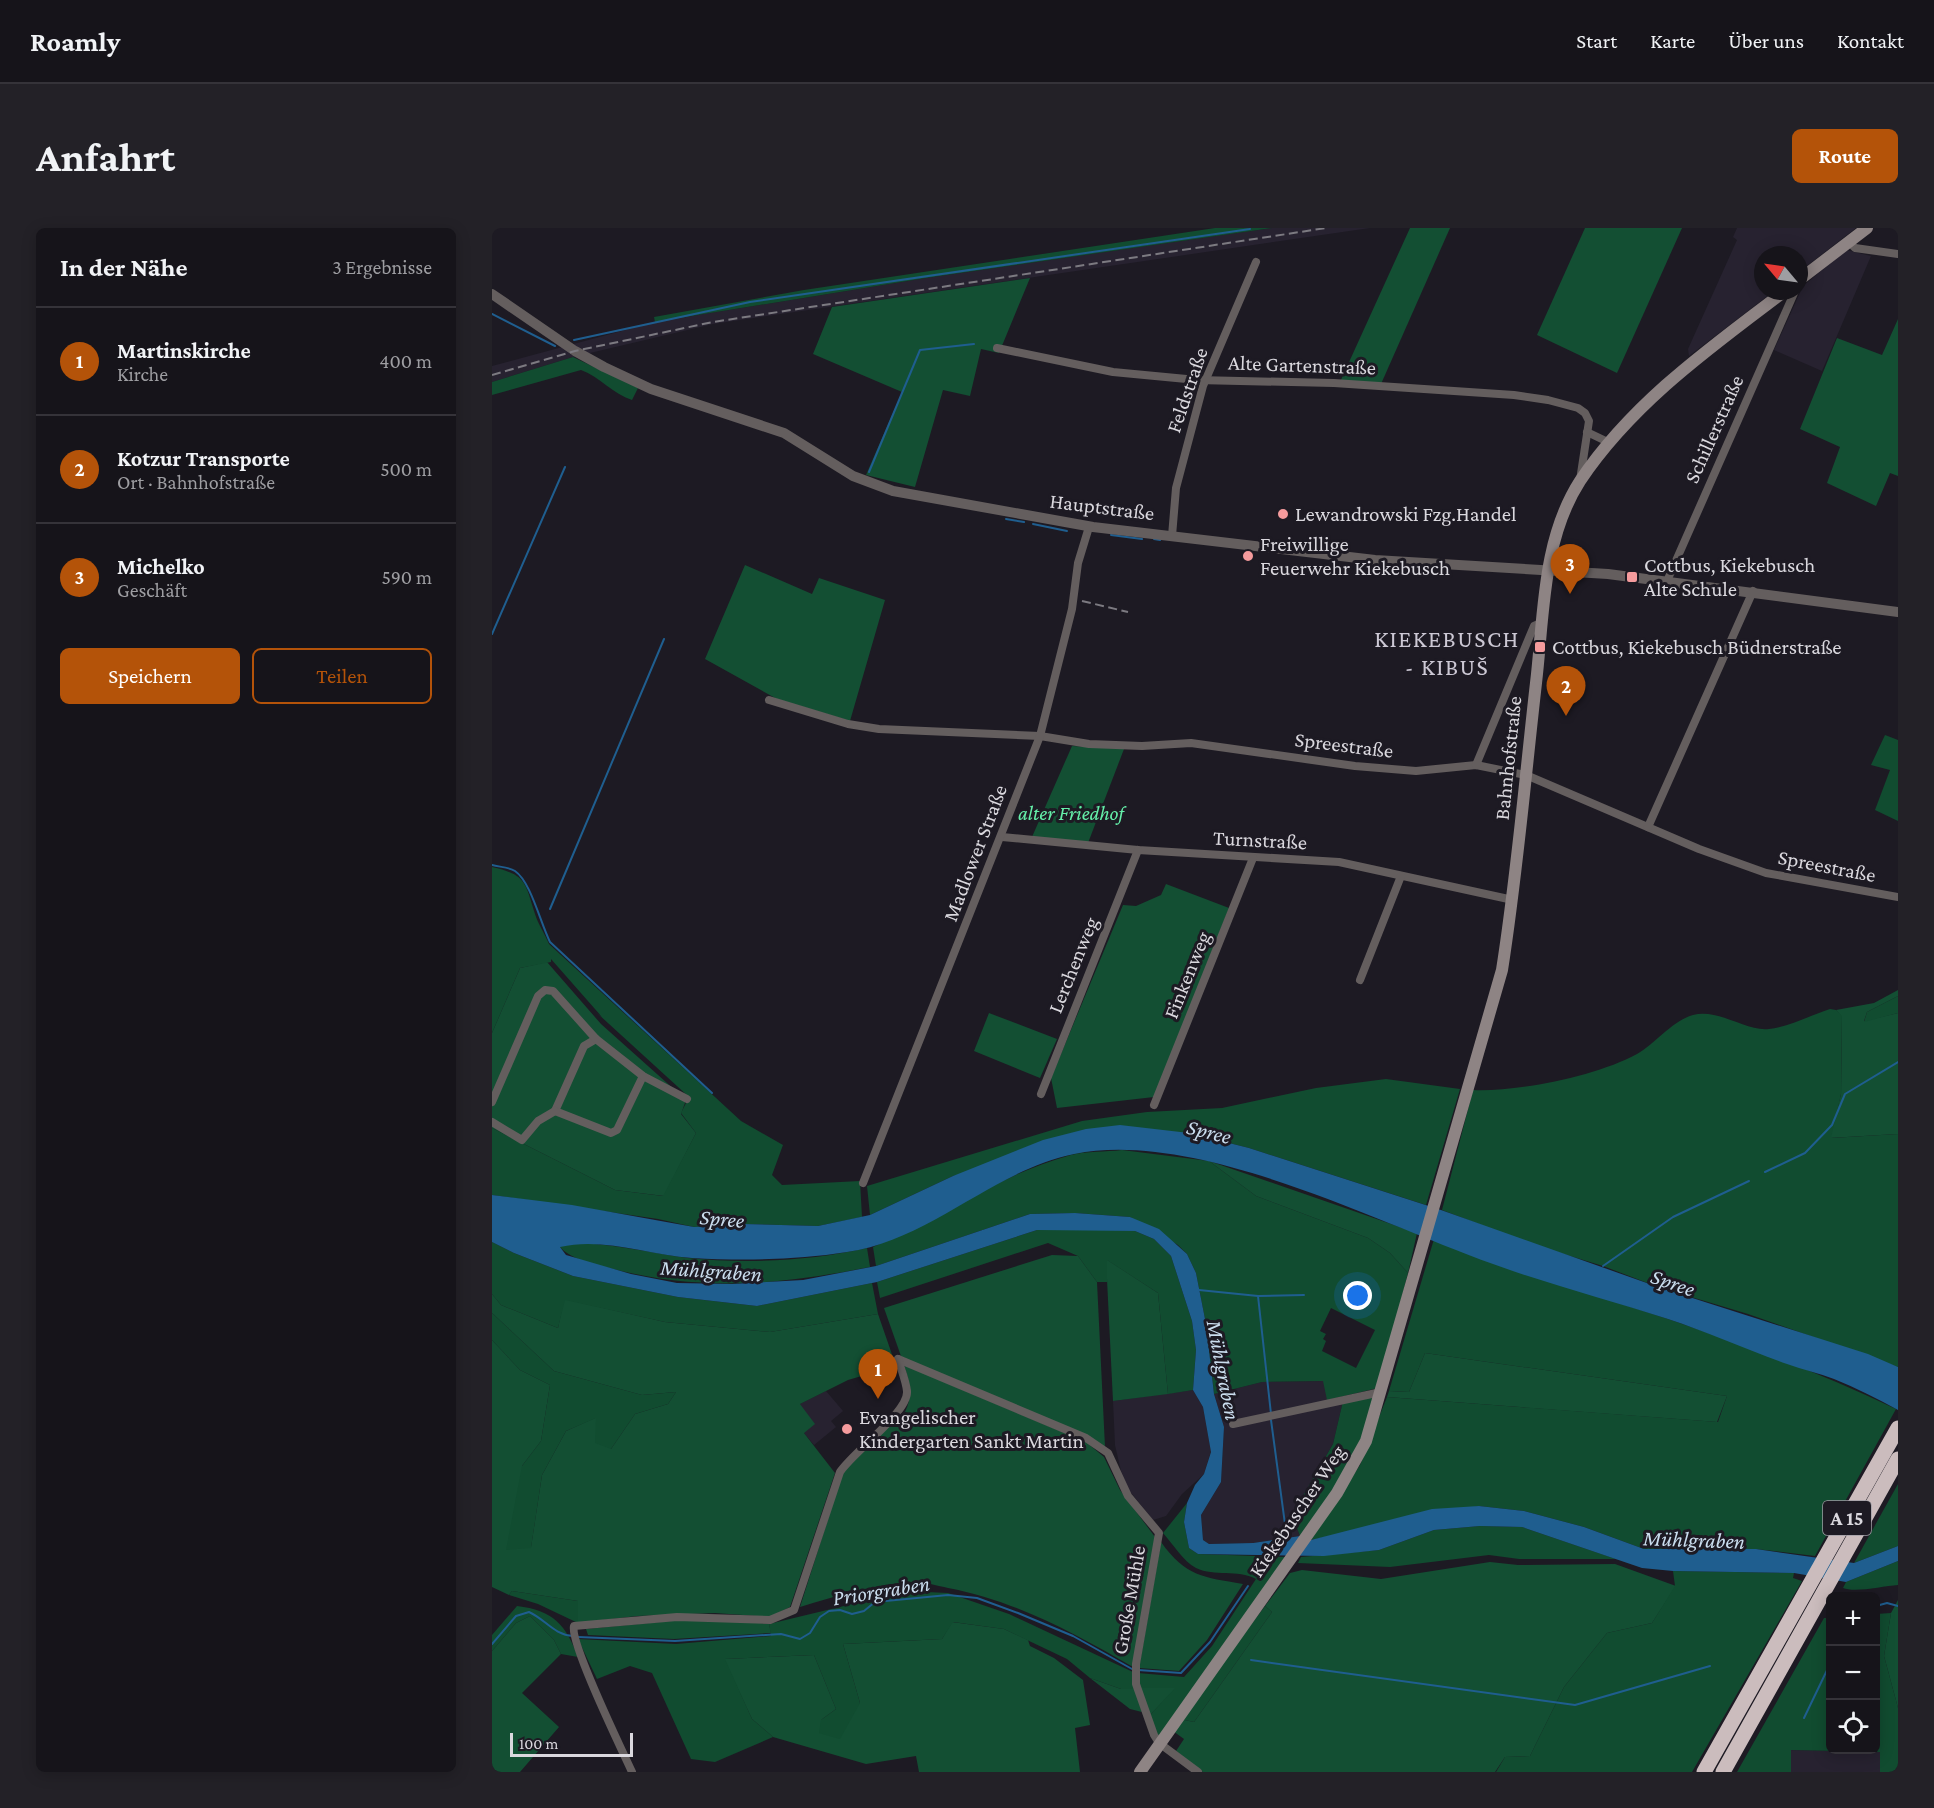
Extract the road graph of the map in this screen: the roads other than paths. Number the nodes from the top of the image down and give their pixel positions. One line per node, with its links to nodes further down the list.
1 (1867, 228): 2 (main road)
2 (1850, 242): 3 (street); 5 (main road)
3 (1898, 254)
4 (1256, 262): 10 (street, Feldstraße)
5 (1808, 273)
6 (492, 294): 14 (street, Hauptstraße)
7 (1773, 300): 12 (main road, Bahnhofstraße)
8 (1791, 300): 17 (street, Schillerstraße)
9 (997, 348): 10 (street, Alte Gartenstraße)
10 (1207, 379): 11 (street, Alte Gartenstraße); 15 (street, Feldstraße)
11 (1587, 432): 12 (street); 13 (street)
12 (1610, 443): 13 (main road, Bahnhofstraße)
13 (1580, 481): 16 (main road, Bahnhofstraße)
14 (1089, 527): 15 (street, Hauptstraße); 22 (street, Madlower Straße)
15 (1172, 536): 16 (street, Hauptstraße)
16 (1548, 571): 17 (street, Hauptstraße); 20 (main road, Bahnhofstraße)
17 (1667, 581): 18 (street)
18 (1753, 591): 19 (street); 25 (street)
19 (1898, 612)
20 (1543, 622): 23 (street); 24 (main road, Bahnhofstraße)
21 (769, 700): 22 (street, Spreestraße)
22 (1040, 736): 23 (street, Spreestraße); 26 (street, Madlower Straße)
23 (1476, 765): 24 (street, Spreestraße)
24 (1526, 775): 25 (street, Spreestraße); 31 (main road, Bahnhofstraße)
25 (1648, 827): 30 (street, Spreestraße)
26 (1002, 837): 27 (street, Turnstraße); 42 (street, Madlower Straße)
27 (1138, 850): 28 (street, Turnstraße); 36 (street, Lerchenweg)
28 (1253, 858): 29 (street, Turnstraße); 39 (street, Finkenweg)
29 (1401, 876): 31 (street, Turnstraße); 32 (street)
30 (1898, 897)
31 (1513, 900): 34 (main road, Bahnhofstraße)
32 (1360, 980)
33 (596, 1039): 35 (street); 38 (street); 40 (street)
34 (1474, 1069): 43 (main road, Kiekebuscher Weg)
35 (643, 1076): 37 (street); 40 (street)
36 (1041, 1094)
37 (687, 1099)
38 (492, 1102)
39 (1154, 1105)
40 (555, 1111): 41 (street)
41 (492, 1122)
42 (863, 1183)
43 (1381, 1392): 44 (street); 47 (main road, Kiekebuscher Weg)
44 (1233, 1424)
45 (1898, 1428): 51 (highway, A 15)
46 (1898, 1459): 52 (highway, A 15)
47 (1159, 1743): 48 (street, Große Mühle); 49 (main road, Kiekebuscher Weg); 50 (street)
48 (632, 1772)
49 (1140, 1772)
50 (1198, 1772)
51 (1704, 1772)
52 (1723, 1772)

